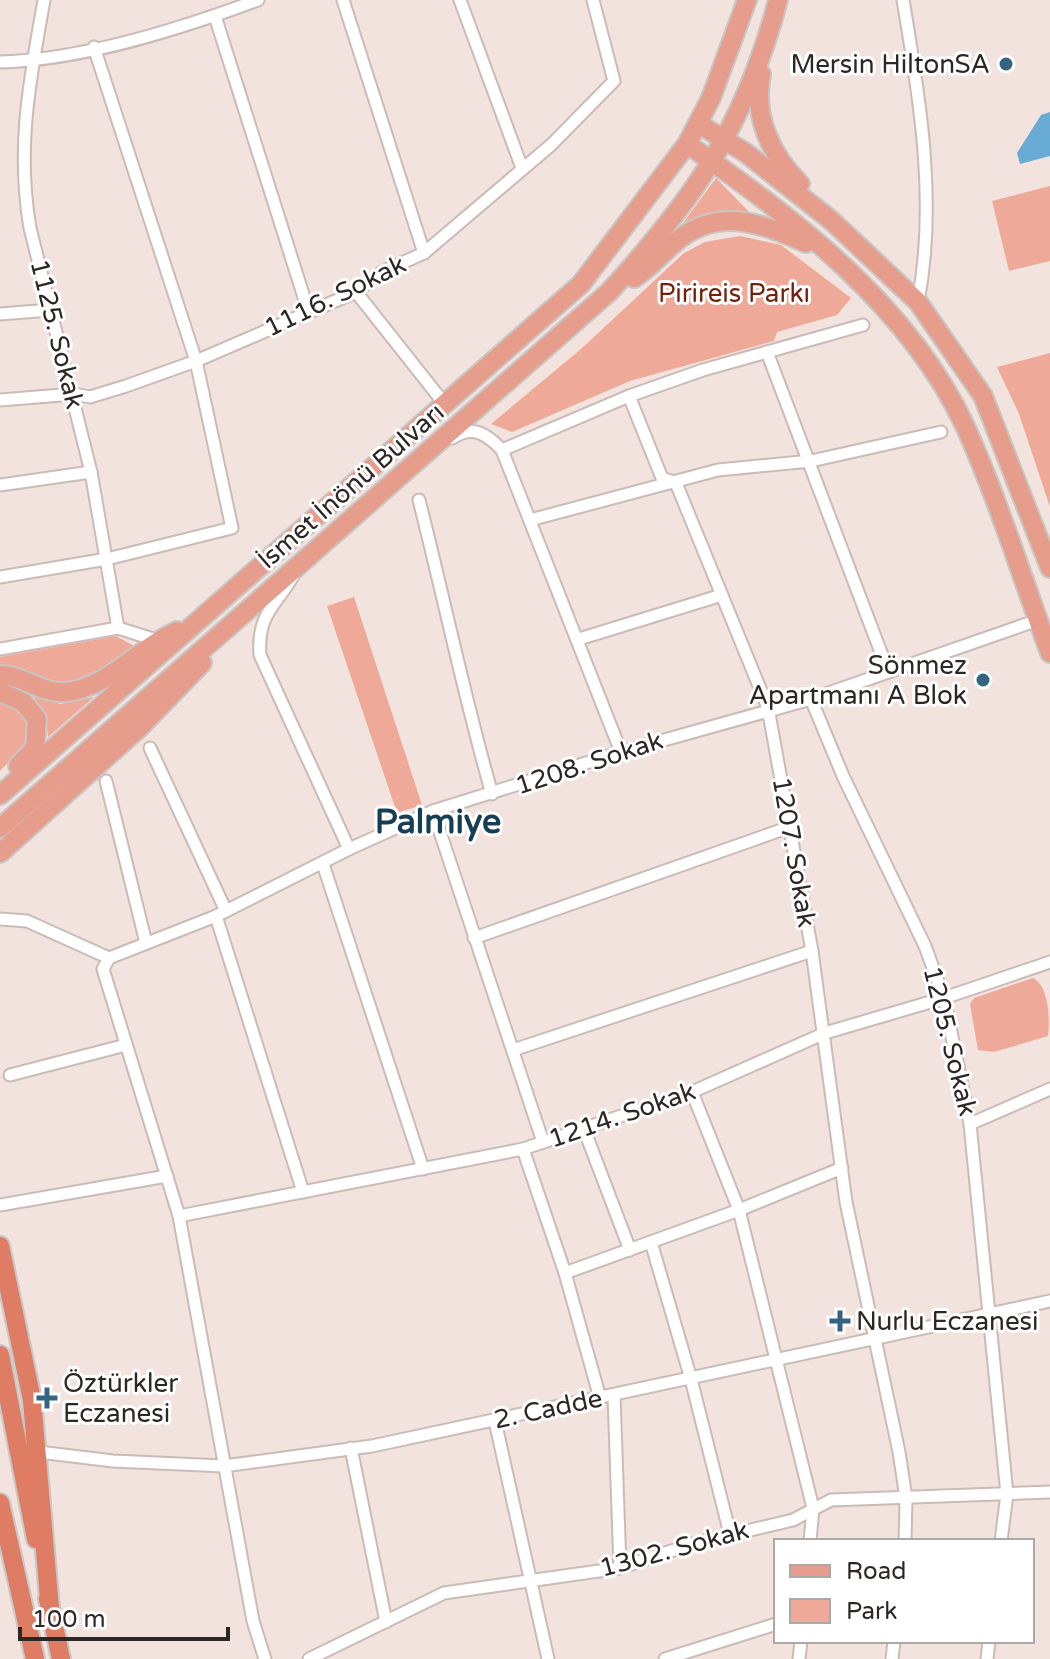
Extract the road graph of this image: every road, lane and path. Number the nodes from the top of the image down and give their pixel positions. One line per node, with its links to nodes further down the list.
1 (44, 0): 11 (street, 1125. Sokak)
2 (258, 0): 9 (street)
3 (343, 0): 19 (street)
4 (460, 0): 17 (street)
5 (593, 0): 17 (street, 1116. Sokak)
6 (747, 0): 13 (main road)
7 (903, 0): 23 (street)
8 (776, 4): 14 (main road); 18 (main road)
9 (215, 16): 10 (street); 25 (street)
10 (94, 47): 11 (street); 29 (street)
11 (33, 61): 12 (street); 24 (street, 1125. Sokak)
12 (0, 62)
13 (699, 124): 14 (main road); 15 (main road, İsmet İnönü Bulvarı)
14 (727, 140): 16 (main road, İsmet İnönü Bulvarı); 18 (main road)
15 (687, 144): 16 (main road); 33 (main road, İsmet İnönü Bulvarı)
16 (713, 162): 20 (main road); 22 (main road, İsmet İnönü Bulvarı)
17 (522, 168): 19 (street, 1116. Sokak)
18 (832, 221): 23 (main road)
19 (424, 253): 21 (street, 1116. Sokak)
20 (830, 254): 22 (main road); 49 (main road)
21 (356, 292): 25 (street, 1116. Sokak); 33 (street)
22 (609, 292): 35 (main road, İsmet İnönü Bulvarı)
23 (918, 302): 44 (main road)
24 (50, 310): 26 (street); 30 (street, 1125. Sokak)
25 (308, 310): 29 (street, 1116. Sokak)
26 (0, 314)
27 (863, 325): 28 (street)
28 (767, 352): 31 (street); 37 (street)
29 (196, 361): 30 (street, 1116. Sokak); 43 (street)
30 (74, 394): 32 (street, 1116. Sokak); 38 (street, 1125. Sokak)
31 (629, 396): 36 (street); 39 (street, 1207. Sokak)
32 (0, 400)
33 (443, 402): 50 (main road, İsmet İnönü Bulvarı)
34 (941, 432): 37 (street)
35 (437, 446): 36 (street); 45 (main road, İsmet İnönü Bulvarı)
36 (502, 450): 42 (street)
37 (811, 461): 39 (street); 56 (street)
38 (91, 472): 40 (street); 43 (street, 1125. Sokak)
39 (676, 483): 42 (street); 48 (street, 1207. Sokak)
40 (0, 485)
41 (419, 500): 65 (street)
42 (530, 520): 52 (street)
43 (107, 559): 46 (street); 51 (street, 1125. Sokak)
44 (1050, 568)
45 (298, 569): 47 (main road, İsmet İnönü Bulvarı); 70 (street)
46 (0, 577)
47 (267, 593): 68 (main road, İsmet İnönü Bulvarı); 71 (main road)
48 (722, 595): 52 (street); 60 (street, 1207. Sokak)
49 (1038, 620): 55 (main road); 56 (street, 1208. Sokak)
50 (195, 623): 53 (main road); 66 (main road, İsmet İnönü Bulvarı)
51 (118, 628): 53 (street); 54 (street)
52 (579, 639): 62 (street)
53 (156, 640): 57 (main road)
54 (0, 649)
55 (1050, 653)
56 (888, 671): 59 (street, 1208. Sokak)
57 (0, 675)
58 (0, 692): 64 (main road)
59 (811, 699): 60 (street, 1208. Sokak); 80 (street, 1205. Sokak)
60 (768, 708): 62 (street, 1208. Sokak); 69 (street, 1207. Sokak)
61 (150, 748): 73 (street)
62 (621, 752): 65 (street, 1208. Sokak)
63 (106, 781): 76 (street)
64 (0, 785)
65 (492, 794): 67 (street, 1208. Sokak)
66 (0, 795)
67 (433, 811): 70 (street, 1208. Sokak); 75 (street)
68 (0, 828)
69 (787, 828): 75 (street); 77 (street, 1207. Sokak)
70 (349, 849): 72 (street, 1208. Sokak)
71 (0, 853)
72 (323, 864): 73 (street, 1208. Sokak); 92 (street)
73 (221, 913): 76 (street, 1208. Sokak); 94 (street)
74 (0, 919): 78 (street)
75 (474, 938): 83 (street)
76 (146, 943): 78 (street, 1208. Sokak)
77 (812, 951): 81 (street, 1207. Sokak); 83 (street)
78 (109, 958): 82 (street)
79 (1050, 962): 80 (street, 1214. Sokak)
80 (944, 998): 81 (street, 1214. Sokak); 87 (street, 1205. Sokak)
81 (825, 1033): 86 (street, 1214. Sokak); 91 (street, 1207. Sokak)
82 (126, 1045): 84 (street); 93 (street)
83 (513, 1050): 89 (street)
84 (10, 1075)
85 (1050, 1089): 87 (street)
86 (692, 1092): 88 (street, 1214. Sokak); 96 (street)
87 (970, 1124): 103 (street, 1205. Sokak)
88 (584, 1129): 89 (street, 1214. Sokak); 100 (street)
89 (543, 1142): 90 (street, 1214. Sokak)
90 (523, 1149): 92 (street, 1214. Sokak); 101 (street)
91 (842, 1168): 96 (street); 104 (street, 1207. Sokak)
92 (423, 1169): 94 (street, 1214. Sokak)
93 (167, 1176): 95 (street); 97 (street)
94 (303, 1192): 97 (street, 1214. Sokak)
95 (0, 1205)
96 (739, 1210): 98 (street); 106 (street)
97 (179, 1216): 113 (street)
98 (651, 1242): 100 (street); 107 (street)
99 (0, 1246): 112 (highway)
100 (630, 1250): 101 (street)
101 (565, 1273): 109 (street)
102 (1050, 1301): 103 (street, 2. Cadde)
103 (987, 1313): 104 (street, 2. Cadde); 115 (street, 1205. Sokak)
104 (876, 1338): 106 (street, 2. Cadde); 116 (street, 1207. Sokak)
105 (0, 1355): 126 (highway)
106 (777, 1360): 107 (street, 2. Cadde); 118 (street)
107 (691, 1379): 108 (street, 2. Cadde); 120 (street)
108 (614, 1395): 109 (street, 2. Cadde); 124 (street)
109 (600, 1398): 110 (street, 2. Cadde)
110 (495, 1421): 111 (street, 2. Cadde); 125 (street)
111 (351, 1448): 113 (street, 2. Cadde); 128 (street)
112 (39, 1452): 113 (street, 2. Cadde); 126 (highway)
113 (224, 1466): 132 (street)
114 (1050, 1492): 115 (street, 1302. Sokak)
115 (1007, 1494): 116 (street, 1302. Sokak); 123 (street, 1205. Sokak)
116 (906, 1498): 118 (street, 1302. Sokak); 122 (street, 1207. Sokak)
117 (0, 1503): 127 (highway)
118 (813, 1508): 120 (street, 1302. Sokak); 121 (street)
119 (0, 1534): 127 (highway)
120 (730, 1534): 124 (street, 1302. Sokak)
121 (810, 1539)
122 (905, 1539)
123 (1001, 1539)
124 (620, 1568): 125 (street, 1302. Sokak)
125 (529, 1580): 128 (street, 1302. Sokak); 134 (street)
126 (50, 1609): 131 (highway)
127 (25, 1615): 130 (highway)
128 (386, 1622): 133 (street, 1302. Sokak)
129 (774, 1625): 135 (street)
130 (35, 1659)
131 (61, 1659)
132 (265, 1659)
133 (309, 1659)
134 (548, 1659)
135 (665, 1659)

